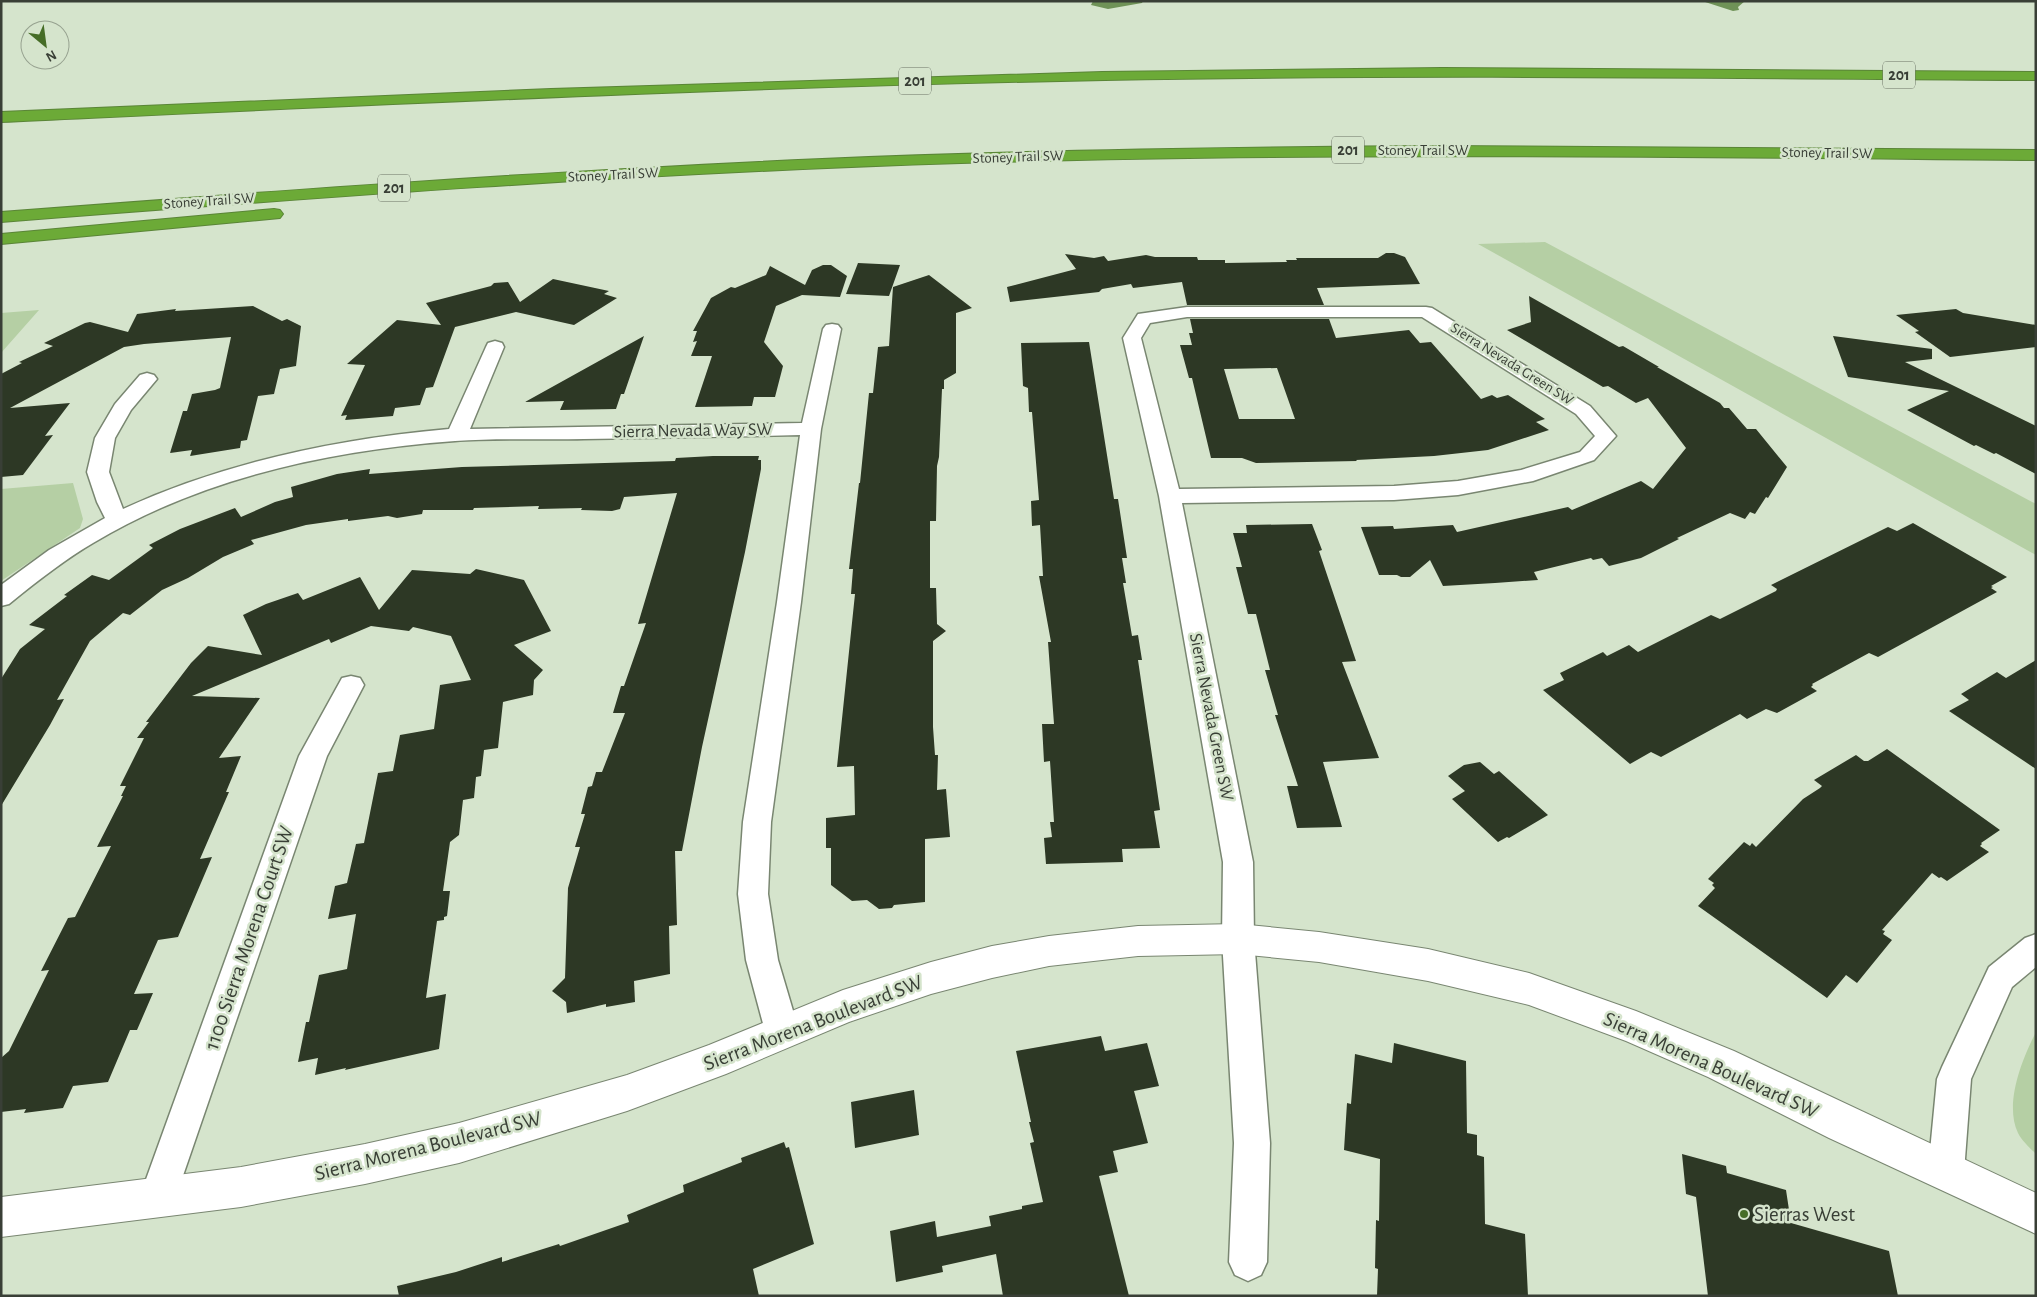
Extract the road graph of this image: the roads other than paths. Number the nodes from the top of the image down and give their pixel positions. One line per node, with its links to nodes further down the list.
1 (2036, 62): 2 (highway)
2 (1763, 74): 3 (highway, 201); 5 (highway, 201)
3 (2036, 76)
4 (265, 91): 5 (highway)
5 (551, 93): 6 (highway, 201)
6 (1, 117)
7 (2036, 155): 8 (highway, Stoney Trail SW / 201)
8 (788, 166): 9 (highway); 11 (highway, Stoney Trail SW / 201)
9 (341, 208)
10 (291, 213): 12 (highway)
11 (1, 218)
12 (1, 239)
13 (832, 329): 16 (street)
14 (495, 347): 17 (street)
15 (147, 379): 19 (street)
16 (811, 429): 17 (street, Sierra Nevada Way SW); 24 (street)
17 (457, 435): 19 (street, Sierra Nevada Way SW)
18 (1170, 496): 18 (street, Sierra Nevada Green SW); 22 (street, Sierra Nevada Green SW)
19 (117, 520): 20 (street, Sierra Nevada Way SW)
20 (1, 598)
21 (351, 686): 26 (street, 1100 Sierra Morena Court SW)
22 (1238, 939): 24 (street, Sierra Morena Boulevard SW); 25 (street, Sierra Morena Boulevard SW); 29 (street, Sierra Nevada Green SW)
23 (2036, 948): 25 (street)
24 (782, 1031): 26 (street, Sierra Morena Boulevard SW)
25 (1946, 1172): 27 (street, Sierra Morena Boulevard SW)
26 (158, 1196): 28 (street, Sierra Morena Boulevard SW)
27 (2036, 1214)
28 (1, 1216)
29 (1248, 1262)

